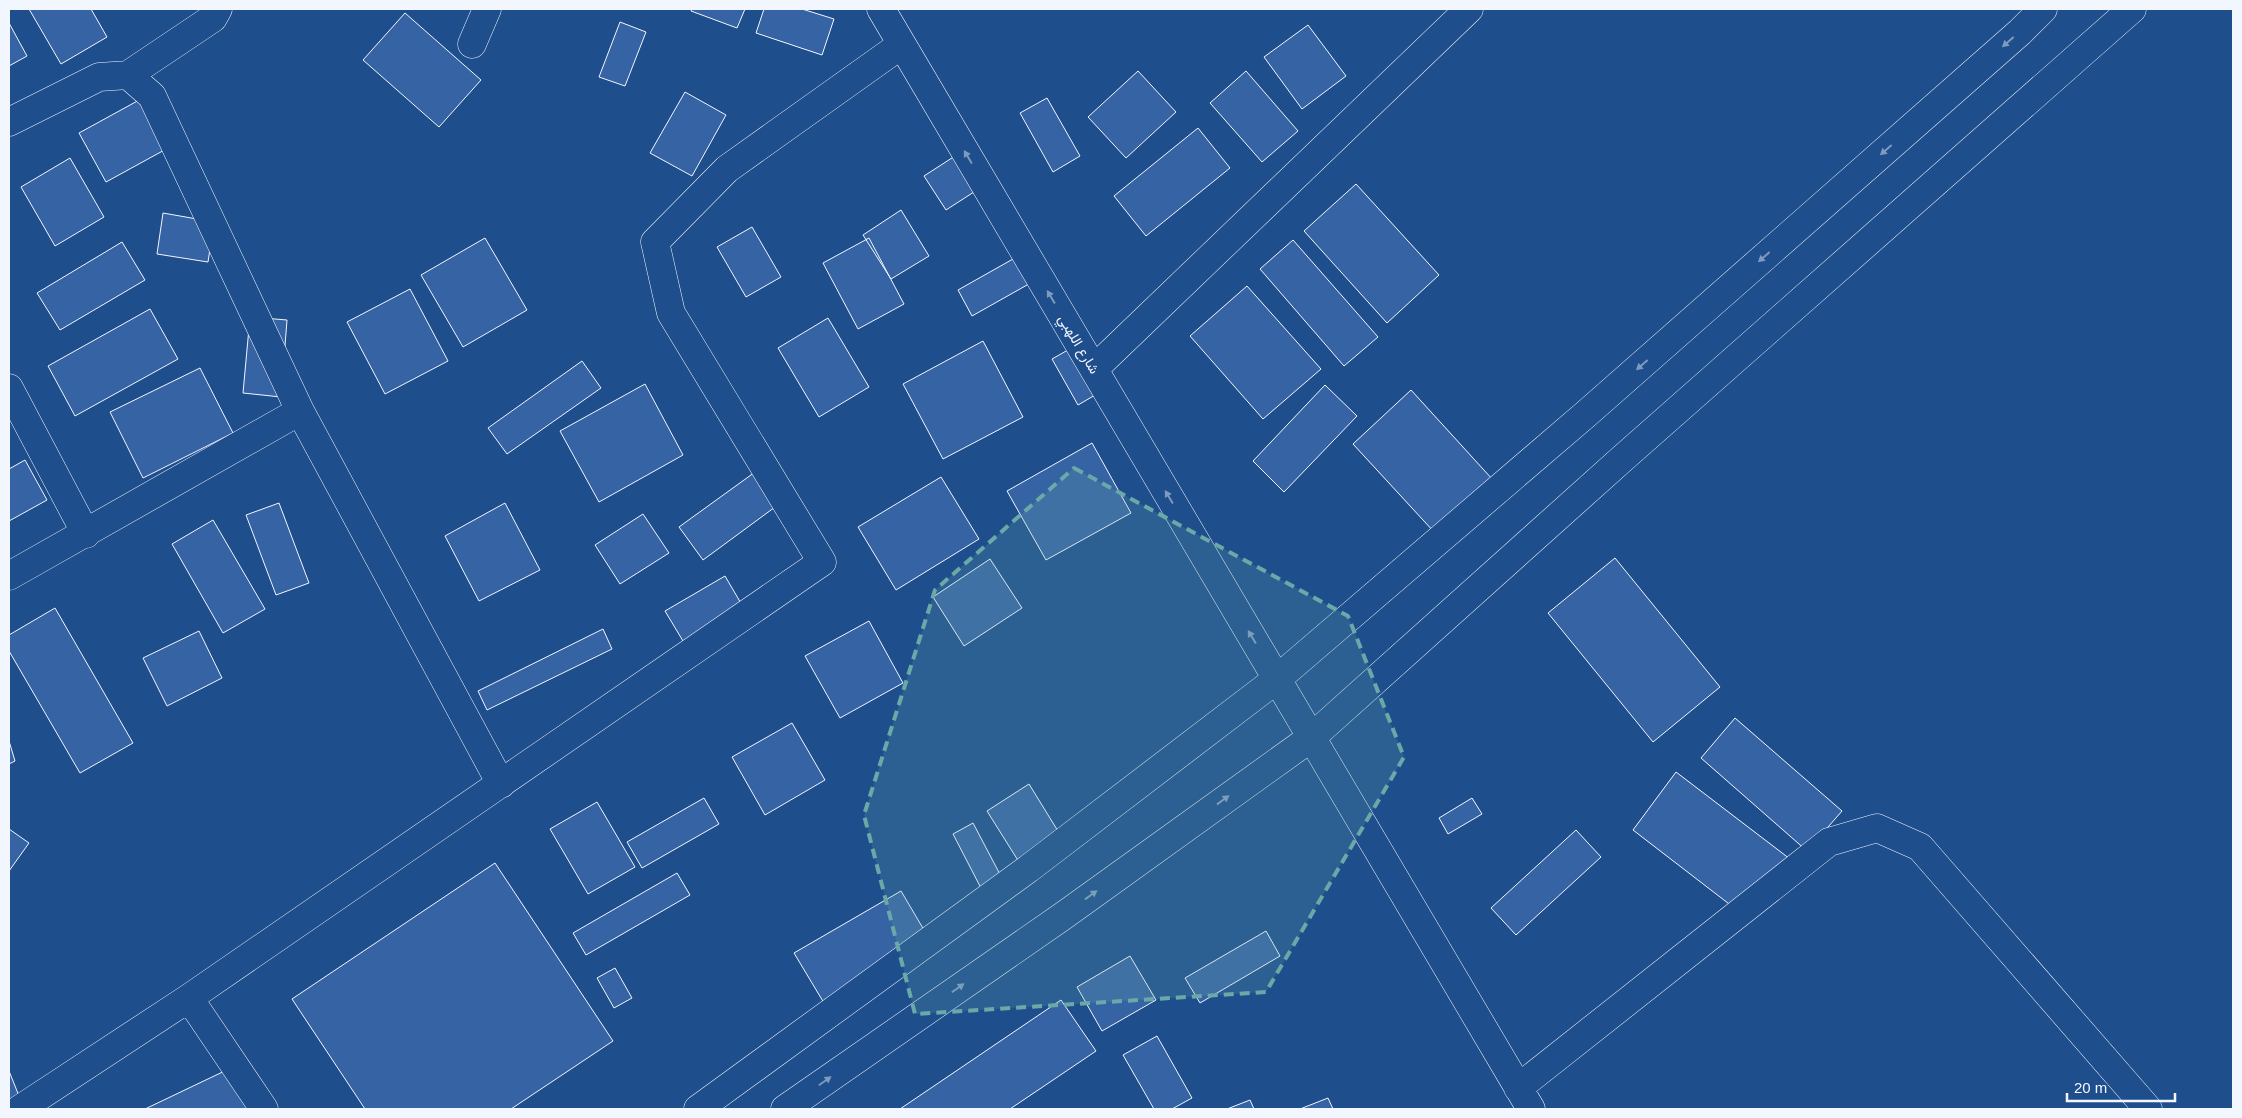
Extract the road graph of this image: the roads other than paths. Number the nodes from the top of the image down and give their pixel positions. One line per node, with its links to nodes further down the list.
1 (218, 9): 9 (street)
2 (487, 9): 7 (street)
3 (882, 9): 8 (street, شارع اللهبي)
4 (1469, 9): 11 (street)
5 (2043, 9): 16 (street, one-way to 16)
6 (2132, 9): 17 (street)
7 (472, 44)
8 (901, 45): 11 (street, شارع اللهبي, one-way to 8); 18 (street)
9 (128, 74): 10 (street); 13 (street)
10 (9, 122)
11 (1094, 369): 16 (street, شارع اللهبي, one-way to 11)
12 (9, 388): 14 (street)
13 (300, 411): 14 (street); 18 (street)
14 (86, 534): 15 (street)
15 (9, 576)
16 (1277, 679): 17 (street, شارع اللهبي); 23 (street)
17 (1312, 737): 20 (street, شارع اللهبي); 24 (street, one-way to 17)
18 (501, 784): 19 (street)
19 (189, 998): 21 (street); 22 (street)
20 (1524, 1098): 25 (street)
21 (20, 1109)
22 (264, 1109)
23 (698, 1109)
24 (785, 1109)
25 (2148, 1109)

